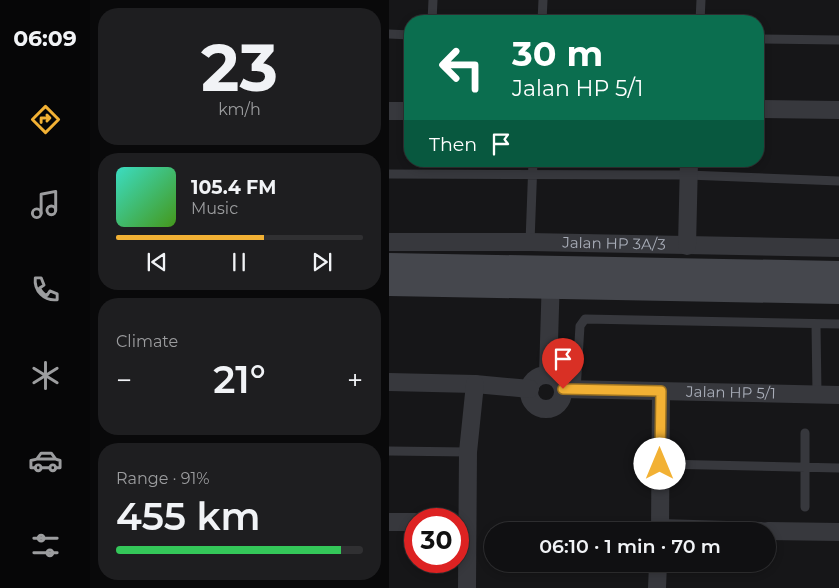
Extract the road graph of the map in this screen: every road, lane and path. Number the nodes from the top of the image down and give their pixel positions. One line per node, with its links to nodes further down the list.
1 (433, 0): 4 (lane)
2 (543, 0): 5 (lane)
3 (701, 0): 6 (lane)
4 (433, 15)
5 (542, 15)
6 (700, 15)
7 (389, 34): 8 (lane)
8 (404, 35)
9 (764, 39): 10 (lane)
10 (839, 40)
11 (764, 110): 12 (street)
12 (839, 110)
13 (389, 111): 14 (street)
14 (404, 111)
15 (533, 167): 18 (lane)
16 (689, 168): 18 (lane); 19 (lane); 22 (street)
17 (389, 174): 18 (lane)
18 (532, 176): 21 (lane)
19 (839, 181)
20 (389, 242): 21 (street, Jalan HP 3A/3)
21 (529, 242): 22 (street, Jalan HP 3A/3)
22 (687, 246): 23 (street, Jalan HP 3A/3)
23 (839, 248)
24 (389, 265): 26 (street)
25 (839, 273): 26 (street)
26 (551, 278): 27 (street); 28 (street); 31 (street)
27 (389, 284)
28 (839, 292)
29 (816, 324): 30 (lane); 35 (lane); 37 (lane)
30 (839, 324)
31 (548, 375): 34 (street); 35 (street)
32 (389, 382): 33 (street)
33 (475, 384): 34 (street); 41 (street)
34 (530, 389): 35 (street)
35 (569, 390): 36 (street, Jalan HP 5/1)
36 (661, 391): 37 (street, Jalan HP 5/1); 42 (street)
37 (817, 394): 38 (street, Jalan HP 5/1)
38 (839, 395)
39 (805, 434): 43 (lane)
40 (389, 451): 41 (lane)
41 (468, 452): 46 (street)
42 (660, 464): 43 (lane); 49 (street)
43 (805, 468): 44 (lane); 45 (lane)
44 (839, 468)
45 (805, 507)
46 (464, 508)
47 (389, 522): 48 (street)
48 (404, 522)
49 (660, 522)
50 (776, 532): 51 (street)
51 (839, 532)
52 (658, 572): 55 (street)
53 (466, 573): 54 (street)
54 (467, 588)
55 (657, 588)

